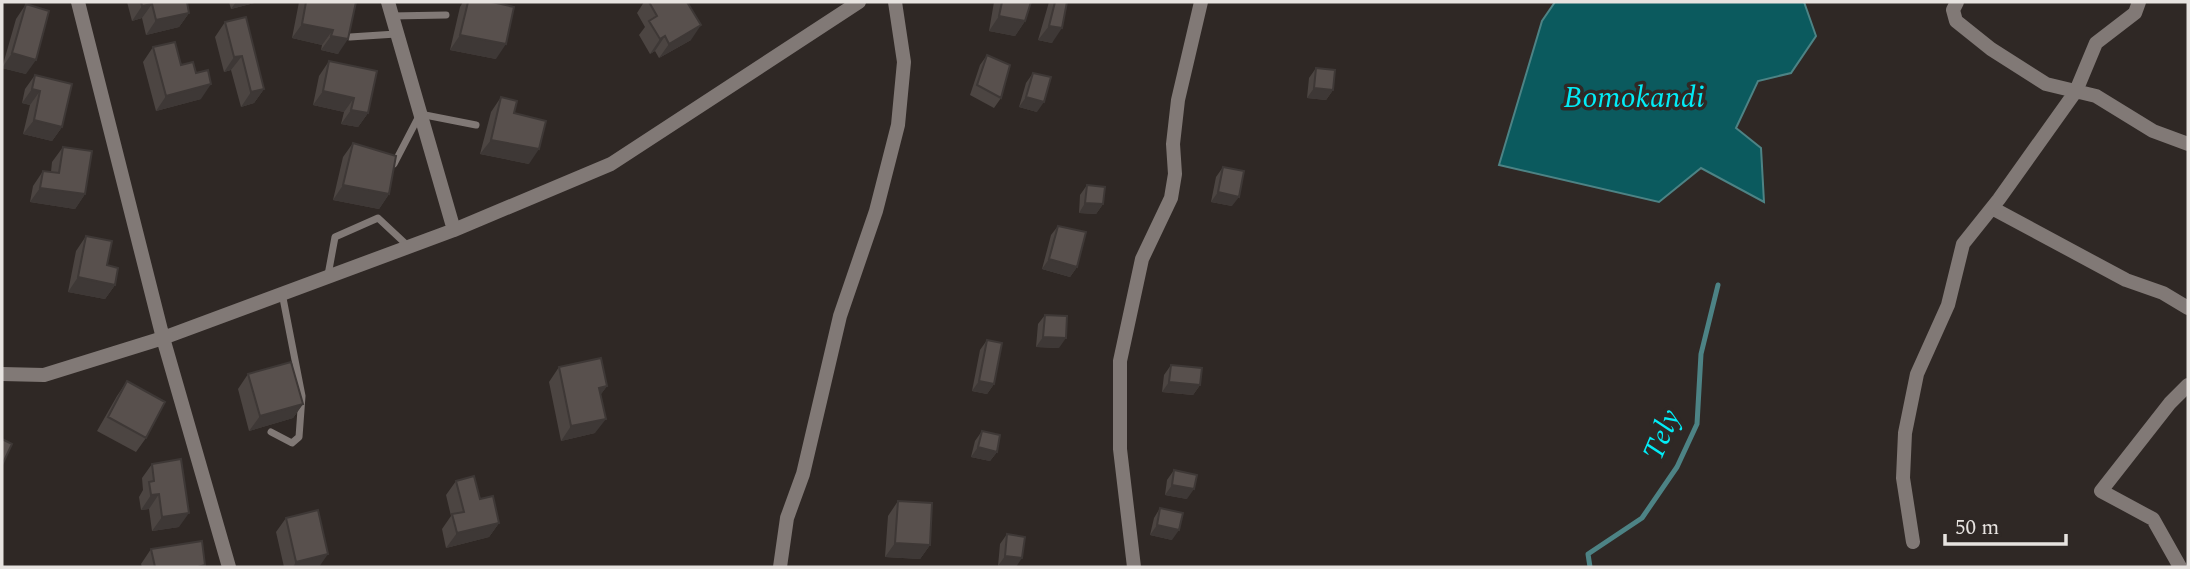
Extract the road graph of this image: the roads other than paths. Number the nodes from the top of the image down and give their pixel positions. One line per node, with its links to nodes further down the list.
1 (78, 2): 22 (street)
2 (859, 2): 17 (street)
3 (895, 2): 28 (street)
4 (1201, 2): 29 (street)
5 (1957, 2): 11 (street)
6 (2140, 2): 11 (street)
7 (389, 9): 8 (lane); 9 (street)
8 (446, 15)
9 (396, 34): 10 (lane); 12 (street)
10 (350, 37)
11 (2076, 91): 14 (street); 16 (street)
12 (420, 114): 13 (lane); 15 (lane); 17 (street)
13 (476, 125)
14 (2188, 144)
15 (391, 177)
16 (1992, 208): 21 (street); 26 (street)
17 (454, 230): 18 (street)
18 (408, 246): 19 (street); 19 (lane)
19 (328, 275): 20 (street)
20 (282, 292): 22 (street); 25 (lane)
21 (2188, 308)
22 (163, 338): 23 (street); 27 (street)
23 (2, 374)
24 (2188, 385): 30 (street)
25 (271, 432)
26 (1913, 542)
27 (229, 567)
28 (780, 567)
29 (1134, 567)
30 (2180, 567)

